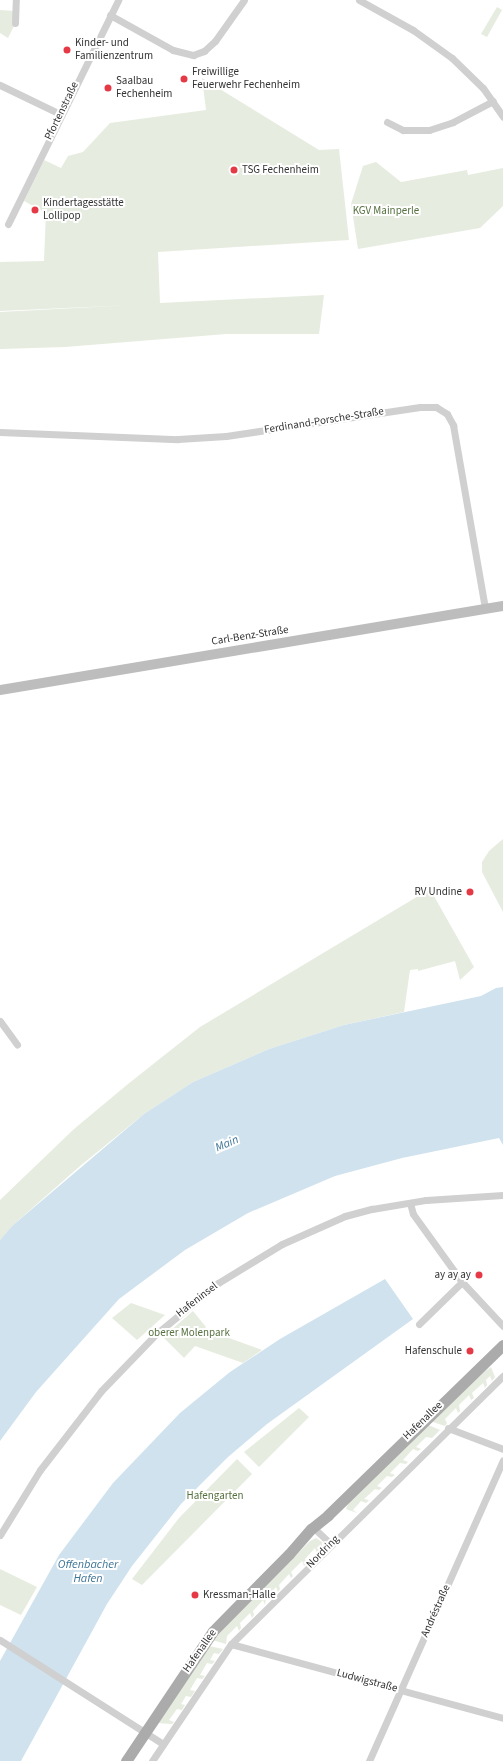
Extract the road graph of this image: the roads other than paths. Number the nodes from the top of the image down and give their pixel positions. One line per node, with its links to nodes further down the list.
1 (16, 0): 6 (street)
2 (118, 0): 5 (street, Pfortenstraße)
3 (244, 0): 5 (street)
4 (360, 0): 8 (street)
5 (110, 15): 9 (street, Pfortenstraße)
6 (15, 24)
7 (0, 85): 9 (street)
8 (493, 101): 10 (street); 11 (street)
9 (60, 114): 12 (street, Pfortenstraße)
10 (503, 117)
11 (387, 122)
12 (8, 224)
13 (0, 432): 15 (street, Ferdinand-Porsche-Straße)
14 (503, 606): 15 (main road, Carl-Benz-Straße)
15 (485, 609): 16 (main road, Carl-Benz-Straße)
16 (0, 690)
17 (0, 1021): 18 (street)
18 (17, 1044)
19 (503, 1195): 20 (street, Hafeninsel)
20 (410, 1202): 21 (street); 31 (street, Hafeninsel)
21 (462, 1282): 22 (street); 23 (street)
22 (419, 1324)
23 (503, 1326)
24 (503, 1345): 29 (main road, Hafenallee)
25 (503, 1376): 26 (street, Nordring)
26 (448, 1428): 27 (street); 32 (street, Nordring)
27 (503, 1449)
28 (503, 1460): 36 (street, Andréstraße)
29 (328, 1515): 30 (main road, Hafenallee); 33 (main road, Hafenallee)
30 (317, 1531): 32 (street); 33 (main road, Hafenallee)
31 (0, 1535)
32 (331, 1544): 35 (street, Nordring)
33 (289, 1554): 38 (main road, Hafenallee)
34 (0, 1640): 38 (street)
35 (231, 1644): 36 (street, Ludwigstraße); 39 (street, Nordring)
36 (400, 1690): 37 (street, Ludwigstraße); 42 (street, Andréstraße)
37 (503, 1718)
38 (145, 1732): 39 (street); 40 (main road, Hafenallee)
39 (163, 1744): 41 (street, Nordring)
40 (126, 1761)
41 (152, 1761)
42 (369, 1761)

